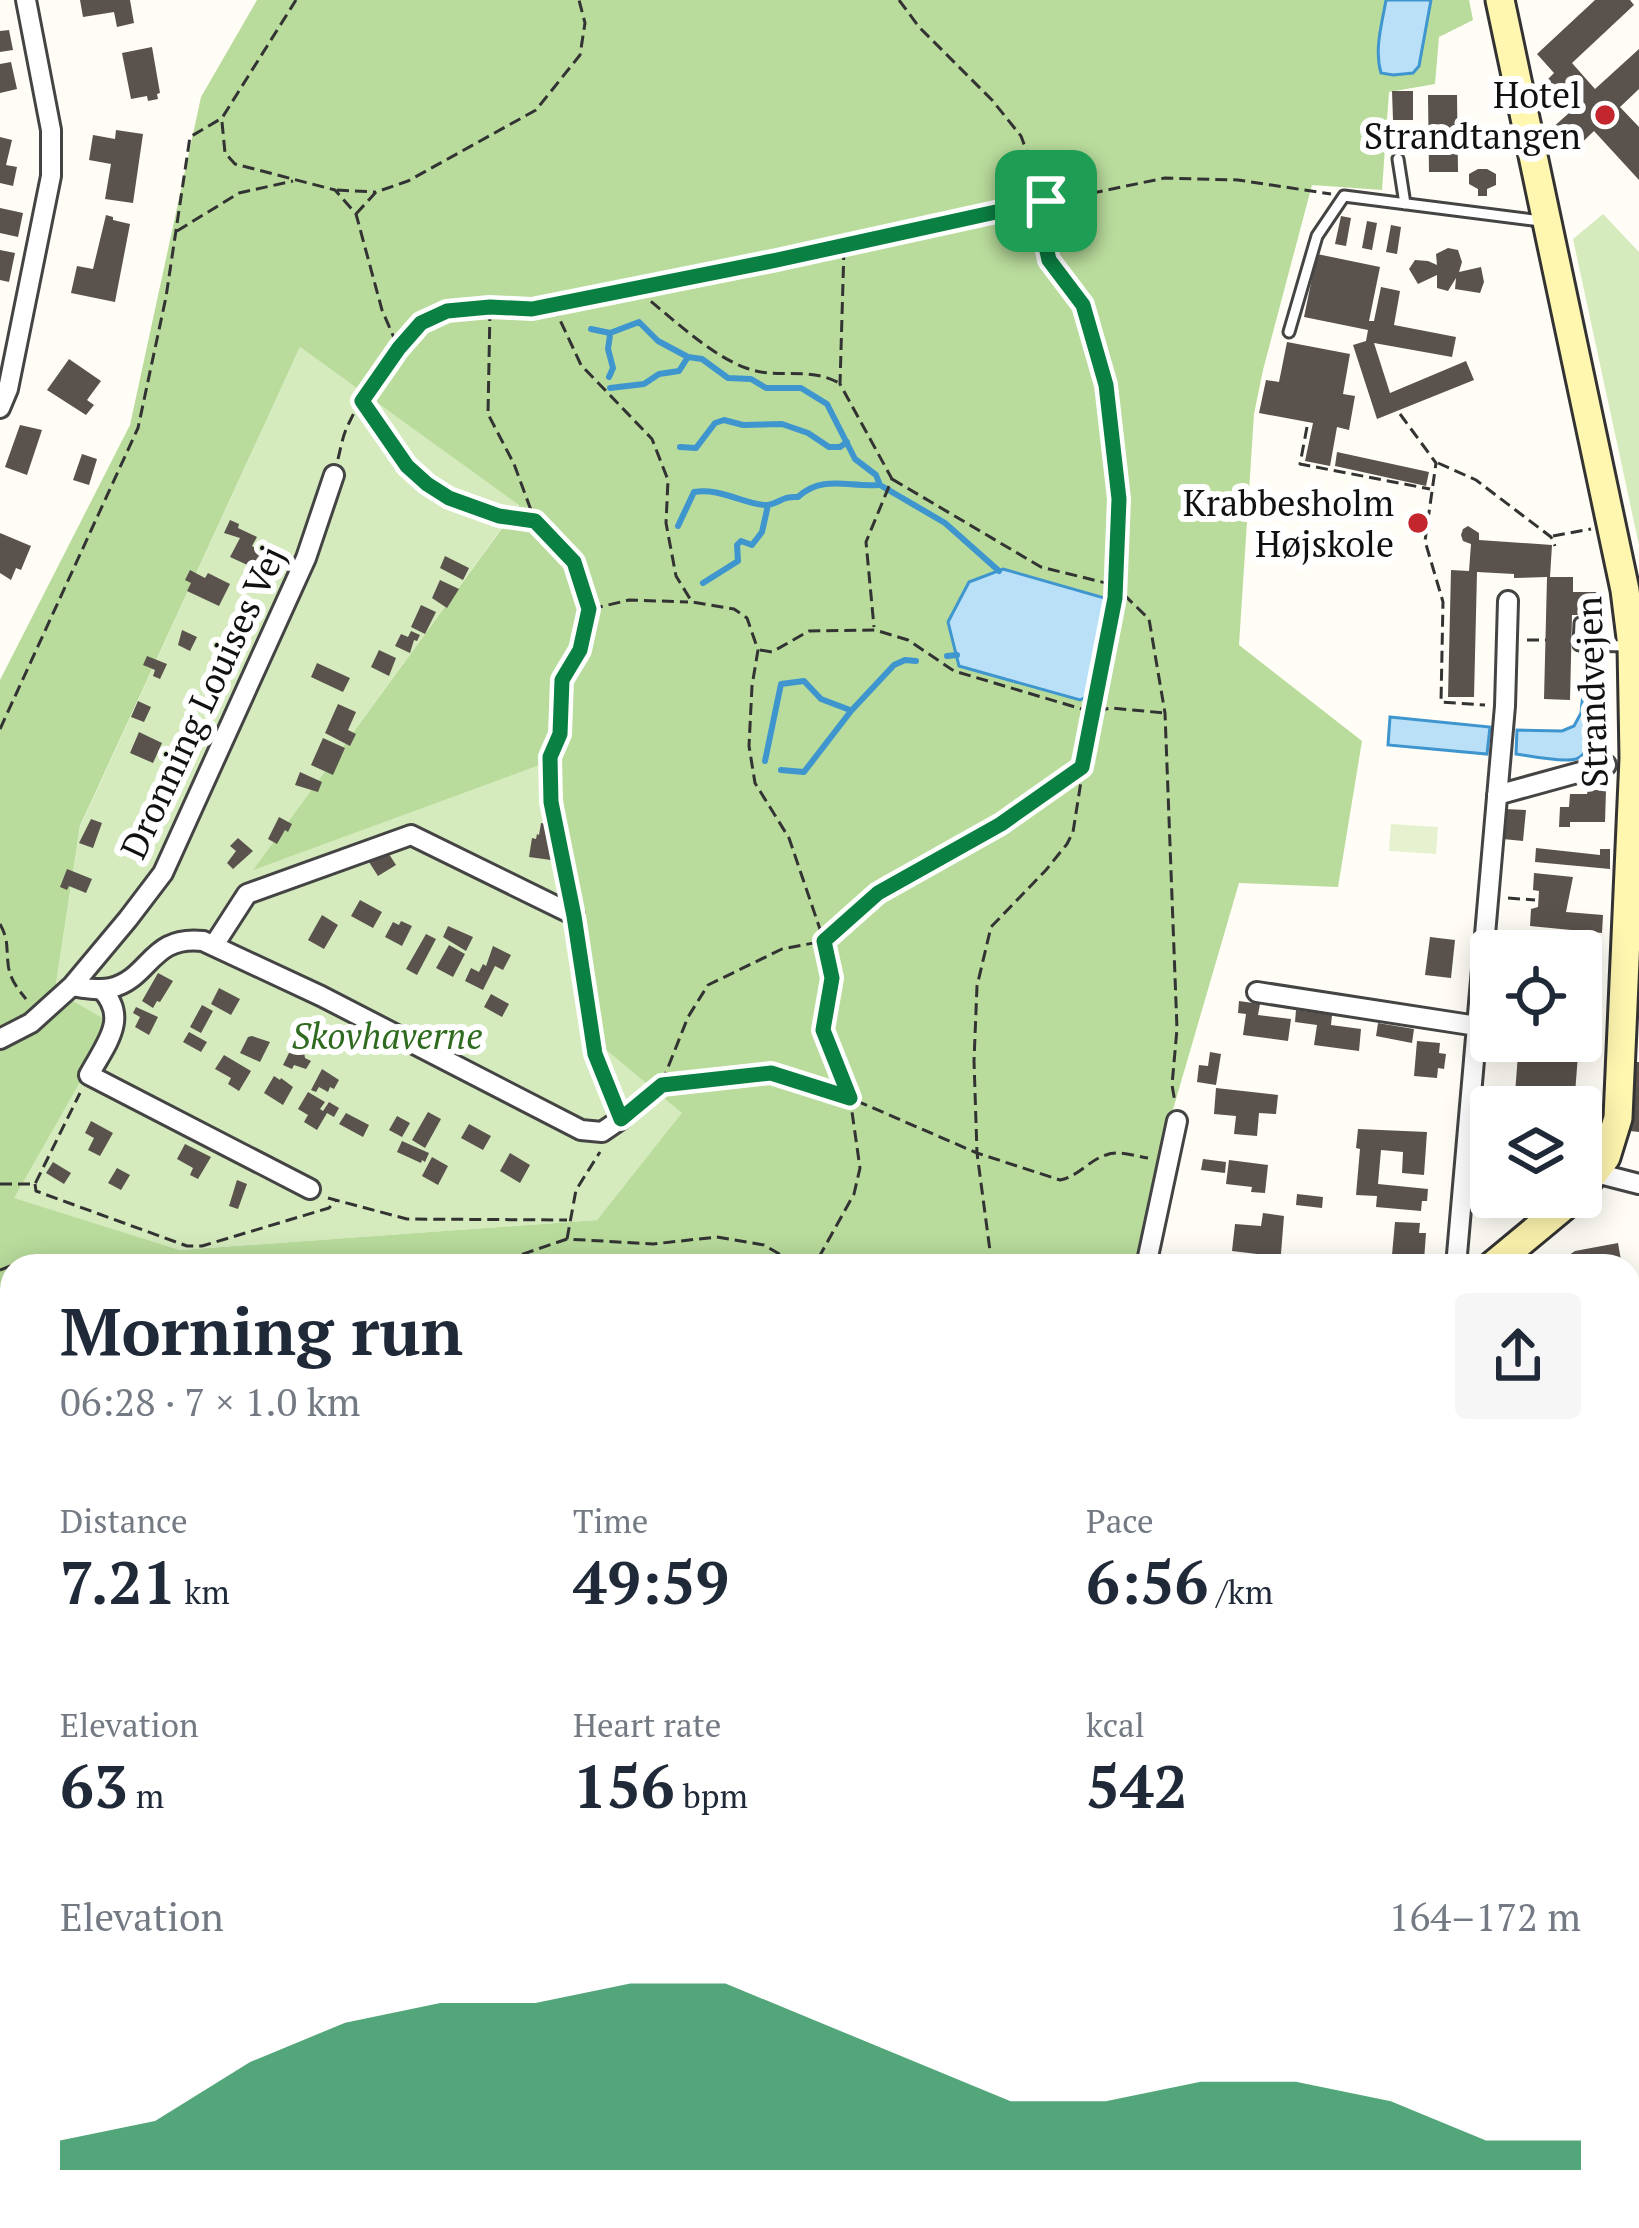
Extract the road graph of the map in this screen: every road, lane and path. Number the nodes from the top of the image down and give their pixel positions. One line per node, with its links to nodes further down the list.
1 (26, 0): 25 (street)
2 (296, 0): 6 (path)
3 (579, 0): 10 (path)
4 (899, 0): 12 (path)
5 (1500, 0): 15 (street, Strandvejen)
6 (222, 118): 8 (path); 16 (path)
7 (1398, 159): 13 (lane)
8 (299, 180): 9 (path); 16 (path)
9 (335, 190): 10 (path); 14 (path)
10 (376, 192): 14 (path)
11 (1344, 196): 12 (path); 13 (lane); 21 (lane)
12 (1046, 201): 17 (path); 36 (path)
13 (1405, 204): 15 (lane)
14 (356, 214): 22 (path)
15 (1546, 221): 33 (street, Strandvejen)
16 (175, 232): 48 (path)
17 (844, 246): 18 (path); 23 (path)
18 (635, 289): 19 (path); 23 (path)
19 (553, 305): 20 (path); 39 (path)
20 (490, 307): 22 (path); 32 (path)
21 (1288, 332)
22 (399, 348): 24 (path)
23 (840, 384): 30 (path)
24 (362, 401): 29 (path); 32 (path)
25 (0, 408)
26 (1400, 415): 28 (path)
27 (1307, 427): 31 (path)
28 (1436, 463): 31 (path); 34 (path)
29 (334, 475): 62 (street, Dronning Louises Vej)
30 (891, 482): 36 (path); 42 (path)
31 (1432, 490): 45 (path)
32 (535, 521): 40 (path)
33 (1611, 525): 34 (path); 37 (street, Strandvejen)
34 (1551, 537): 35 (path)
35 (1555, 546)
36 (1114, 586): 46 (path); 47 (path)
37 (1632, 590): 43 (street, Strandvejen)
38 (1508, 601): 45 (street)
39 (692, 602): 40 (path); 44 (path)
40 (589, 609): 56 (path)
41 (1580, 623): 43 (lane)
42 (875, 630): 44 (path); 46 (path)
43 (1633, 646): 57 (street, Strandvejen)
44 (758, 650): 60 (path)
45 (1505, 706): 51 (street)
46 (1092, 712): 47 (path); 50 (path)
47 (1165, 713): 73 (path)
48 (1, 725)
49 (1606, 765): 51 (street)
50 (1082, 767): 60 (path); 74 (path)
51 (1497, 795): 53 (street)
52 (1539, 893): 54 (path)
53 (1488, 897): 54 (path); 59 (street)
54 (1535, 900): 55 (path)
55 (1538, 907)
56 (574, 916): 61 (street); 72 (path)
57 (1633, 922): 76 (street, Strandvejen)
58 (0, 924): 65 (path)
59 (1485, 930)
60 (824, 941): 70 (path); 71 (path)
61 (214, 945): 63 (street); 72 (street)
62 (72, 986): 63 (street); 65 (street, Dronning Louises Vej)
63 (100, 989): 69 (street)
64 (1257, 992): 66 (street)
65 (39, 1016): 67 (street, Dronning Louises Vej)
66 (1470, 1025)
67 (0, 1039)
68 (1474, 1062): 91 (street)
69 (89, 1075): 78 (path); 81 (street)
70 (662, 1085): 71 (path); 72 (path)
71 (850, 1098): 74 (path); 88 (path)
72 (621, 1119): 84 (path)
73 (1178, 1121): 75 (street)
74 (977, 1153): 75 (path); 89 (path)
75 (1168, 1162): 90 (street)
76 (1602, 1162)
77 (0, 1184): 78 (path)
78 (35, 1184): 82 (path)
79 (1639, 1184): 80 (street)
80 (1602, 1186)
81 (310, 1189): 82 (path)
82 (335, 1202): 84 (path)
83 (1548, 1218): 92 (street)
84 (570, 1220): 85 (path)
85 (567, 1238): 86 (path); 87 (path)
86 (522, 1254)
87 (779, 1254)
88 (821, 1254)
89 (990, 1254)
90 (1149, 1254)
91 (1457, 1254)
92 (1506, 1254)

